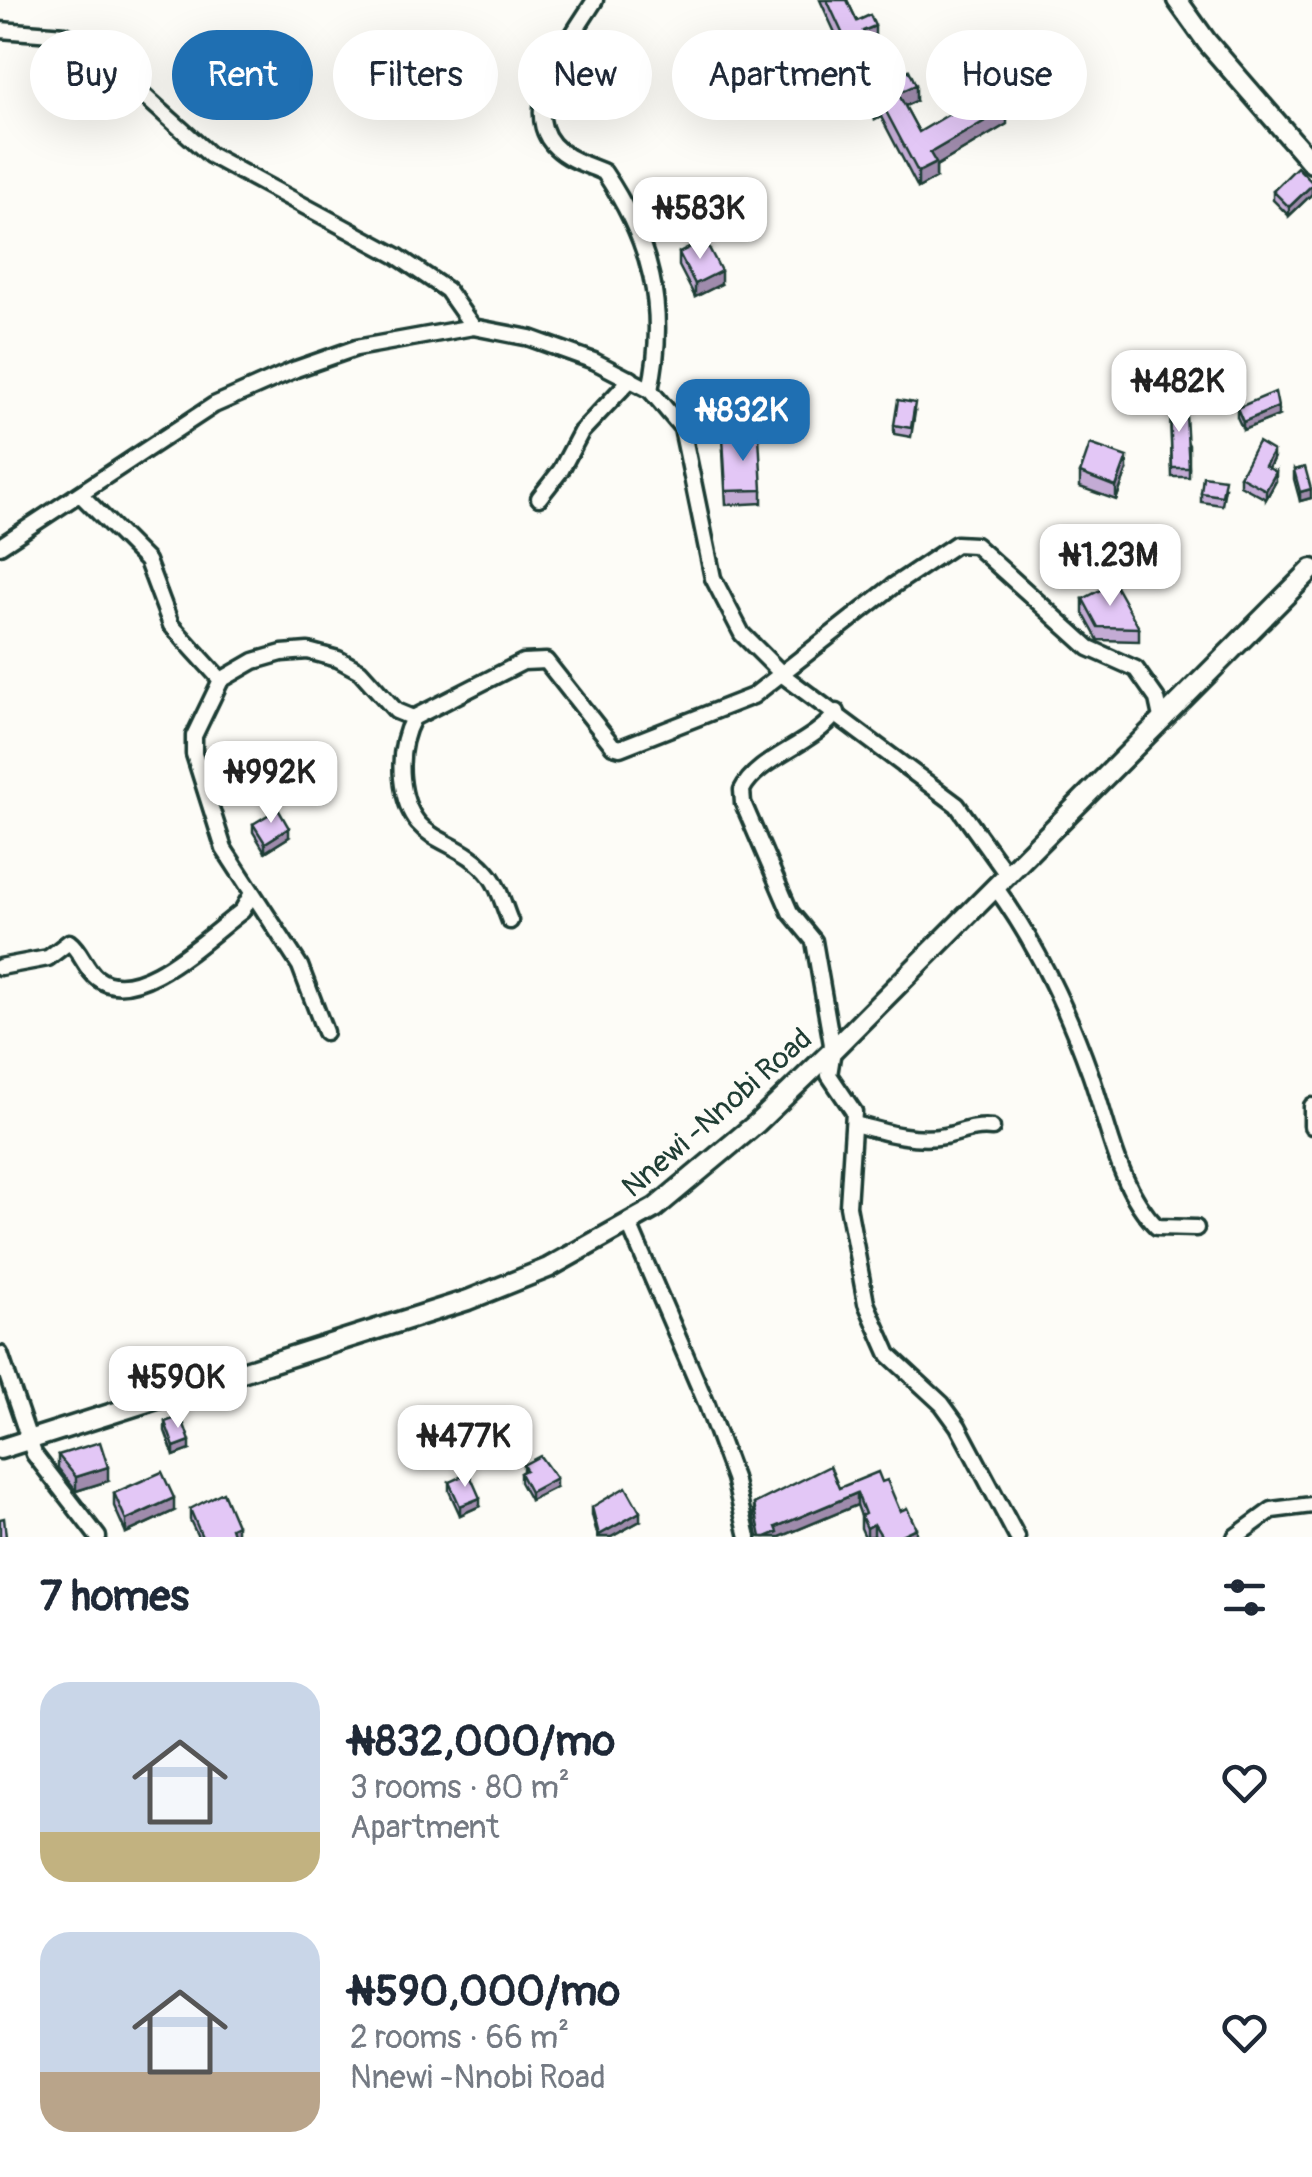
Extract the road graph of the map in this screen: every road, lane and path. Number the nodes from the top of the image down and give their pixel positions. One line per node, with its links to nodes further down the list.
1 (595, 0): 7 (street)
2 (1177, 0): 4 (main road)
3 (0, 30): 5 (street)
4 (1312, 163)
5 (473, 326): 6 (street); 8 (street)
6 (631, 379): 7 (street); 9 (street)
7 (650, 390): 12 (street)
8 (82, 495): 10 (street); 13 (street)
9 (539, 498)
10 (0, 546)
11 (1312, 570): 16 (main road, Nnewi -Nnobi Road)
12 (784, 676): 14 (street); 15 (street); 16 (street)
13 (221, 680): 15 (street); 18 (street)
14 (837, 712): 17 (street); 22 (street)
15 (413, 718): 19 (street)
16 (1162, 722): 17 (main road, Nnewi -Nnobi Road)
17 (1002, 882): 22 (main road, Nnewi -Nnobi Road); 28 (street)
18 (251, 895): 20 (street); 21 (street)
19 (510, 920)
20 (0, 968)
21 (324, 1032)
22 (833, 1050): 24 (street); 27 (main road, Nnewi -Nnobi Road)
23 (1312, 1106): 25 (street)
24 (855, 1124): 26 (street); 35 (street)
25 (1312, 1126)
26 (992, 1128)
27 (629, 1224): 30 (main road, Nnewi -Nnobi Road); 34 (street)
28 (1196, 1228)
29 (0, 1354): 30 (street)
30 (30, 1440): 31 (main road, Nnewi -Nnobi Road); 33 (street)
31 (0, 1449)
32 (1312, 1505): 36 (street)
33 (98, 1537)
34 (748, 1537)
35 (1017, 1537)
36 (1235, 1537)

